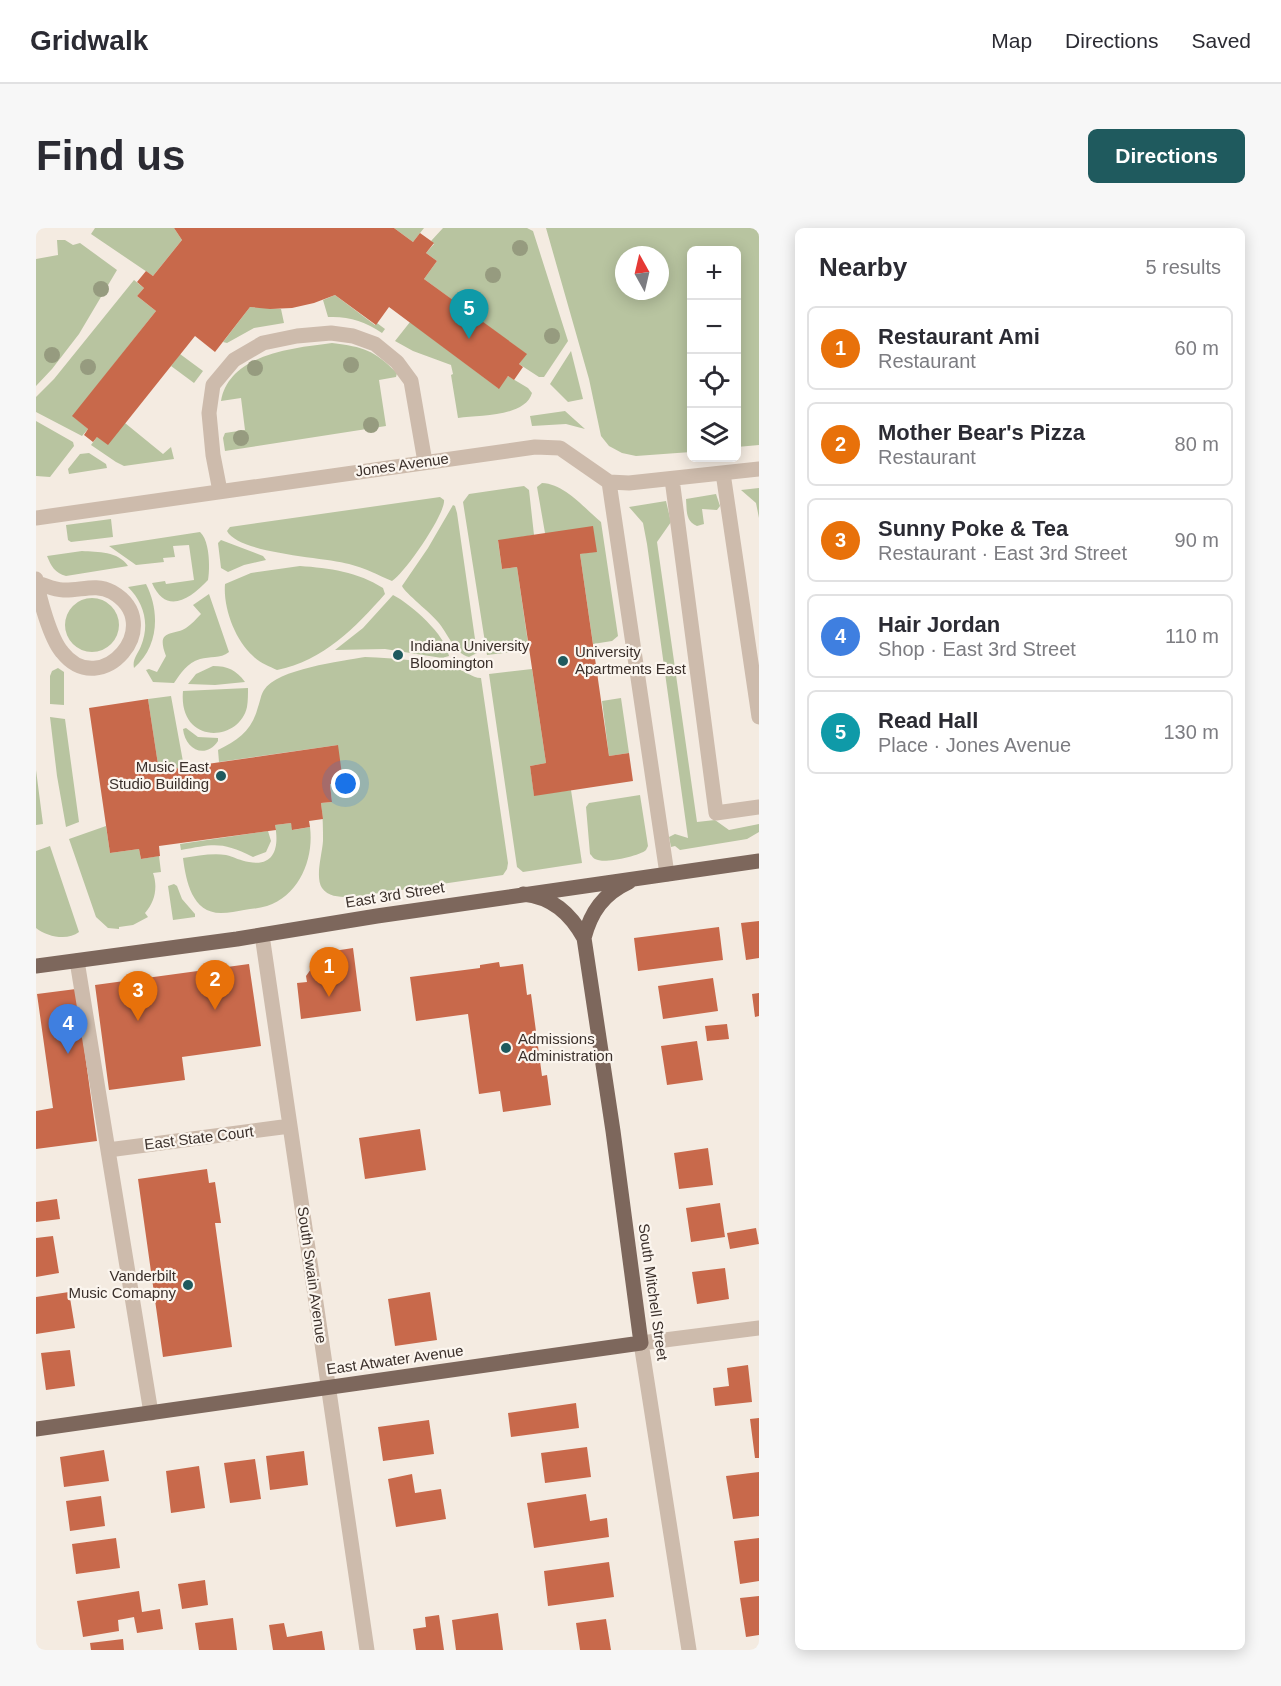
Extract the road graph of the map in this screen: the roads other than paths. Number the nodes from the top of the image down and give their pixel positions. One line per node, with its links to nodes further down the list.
1 (425, 462): 5 (street, Jones Avenue); 6 (street, Jones Avenue); 6 (street)
2 (759, 469): 3 (street)
3 (723, 472): 4 (street); 9 (street)
4 (672, 478): 5 (street); 10 (street)
5 (609, 482): 12 (street)
6 (220, 491): 7 (street, Jones Avenue)
7 (36, 518)
8 (36, 582): 8 (street)
9 (759, 717)
10 (759, 807)
11 (759, 861): 12 (main road, East 3rd Street)
12 (667, 874): 13 (main road, East 3rd Street)
13 (648, 877): 14 (main road, East 3rd Street); 16 (main road)
14 (523, 894): 15 (main road, East 3rd Street); 16 (main road)
15 (262, 935): 17 (main road, East 3rd Street); 19 (street, South Swain Avenue)
16 (584, 938): 22 (main road, South Mitchell Street)
17 (77, 961): 18 (main road, East 3rd Street); 20 (street)
18 (36, 966)
19 (290, 1126): 20 (street, East State Court); 23 (street, South Swain Avenue)
20 (108, 1150): 24 (street)
21 (759, 1328): 22 (street, East Atwater Avenue)
22 (641, 1343): 23 (main road, East Atwater Avenue); 27 (street, South Mitchell Street)
23 (328, 1388): 24 (main road, East Atwater Avenue); 26 (street, South Swain Avenue)
24 (150, 1413): 25 (main road, East Atwater Avenue)
25 (36, 1429)
26 (367, 1650)
27 (689, 1650)

